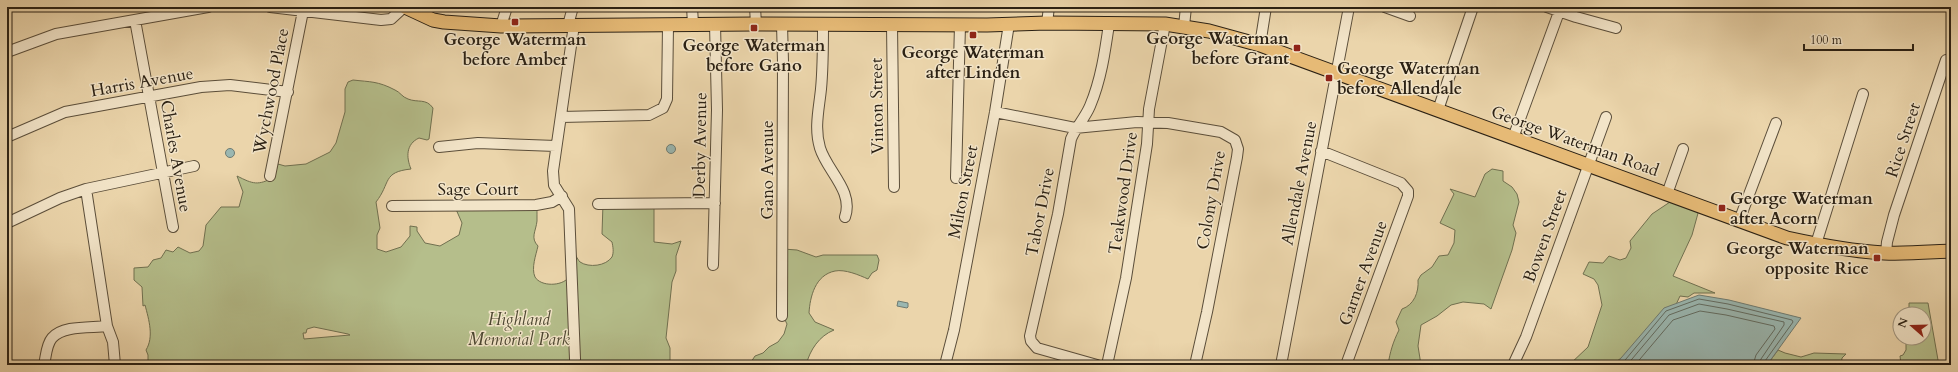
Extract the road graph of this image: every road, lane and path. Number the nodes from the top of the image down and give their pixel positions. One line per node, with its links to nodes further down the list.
1 (208, 7): 18 (street)
2 (270, 7): 15 (street)
3 (404, 7): 15 (street); 31 (main road, George Waterman Road)
4 (507, 7): 31 (street)
5 (573, 7): 28 (street)
6 (692, 7): 20 (street)
7 (755, 7): 22 (street)
8 (1049, 7): 19 (street)
9 (1186, 7): 33 (street)
10 (1266, 7): 35 (street)
11 (1349, 7): 38 (street, Allendale Avenue)
12 (1385, 7): 17 (street)
13 (1473, 7): 42 (street)
14 (1547, 7): 16 (street)
15 (303, 11): 39 (street, Wychwood Place)
16 (1559, 12): 34 (street); 50 (street)
17 (1410, 16)
18 (135, 20): 36 (street); 41 (street, Charles Avenue)
19 (1047, 23): 25 (main road, George Waterman Road); 26 (main road, George Waterman Road)
20 (693, 24): 21 (main road, George Waterman Road); 32 (main road, George Waterman Road)
21 (715, 24): 22 (main road, George Waterman Road); 64 (street, Derby Avenue)
22 (756, 24): 23 (main road, George Waterman Road)
23 (782, 24): 29 (main road, George Waterman Road); 75 (street, Gano Avenue)
24 (892, 24): 29 (main road, George Waterman Road); 30 (main road, George Waterman Road); 60 (street, Vinton Street)
25 (1009, 24): 30 (main road, George Waterman Road); 43 (street, Milton Street)
26 (1109, 24): 27 (main road, George Waterman Road); 48 (street, Tabor Drive)
27 (1165, 24): 33 (main road, George Waterman Road); 46 (street, Teakwood Drive)
28 (571, 25): 31 (main road, George Waterman Road); 32 (main road, George Waterman Road); 44 (street)
29 (823, 25): 67 (street)
30 (960, 25): 59 (street)
31 (501, 26)
32 (668, 26): 44 (street)
33 (1184, 26): 35 (main road, George Waterman Road)
34 (1616, 28)
35 (1260, 45): 38 (main road, George Waterman Road)
36 (7, 52)
37 (1946, 60): 73 (street, Rice Street)
38 (1336, 73): 42 (main road, George Waterman Road); 54 (street, Allendale Avenue)
39 (288, 92): 41 (street, Harris Avenue); 58 (street, Wychwood Place)
40 (1863, 94): 71 (street)
41 (150, 97): 49 (street, Harris Avenue); 57 (street, Charles Avenue)
42 (1438, 110): 50 (main road, George Waterman Road)
43 (995, 112): 48 (street, Colony Drive); 80 (street, Milton Street)
44 (561, 117): 51 (street)
45 (1606, 117): 55 (street, Bowen Street)
46 (1149, 122): 48 (street, Colony Drive); 82 (street, Teakwood Drive); 83 (street, Colony Drive)
47 (1776, 123): 68 (street)
48 (1075, 128): 81 (street, Tabor Drive)
49 (7, 137)
50 (1512, 138): 55 (main road, George Waterman Road)
51 (556, 146): 52 (street); 63 (street)
52 (439, 147)
53 (1683, 149): 62 (street)
54 (1321, 150): 84 (street, Allendale Avenue); 85 (street, Garner Avenue)
55 (1587, 165): 62 (main road, George Waterman Road); 86 (street, Bowen Street)
56 (194, 166): 57 (street)
57 (164, 172): 61 (street); 70 (street, Charles Avenue)
58 (270, 176)
59 (956, 178)
60 (894, 187)
61 (86, 189): 69 (street); 76 (street)
62 (1667, 194): 68 (main road, George Waterman Road)
63 (562, 196): 66 (street, Sage Court); 77 (street)
64 (715, 203): 65 (street); 74 (street, Derby Avenue)
65 (598, 204)
66 (392, 206)
67 (845, 217)
68 (1739, 221): 71 (main road, George Waterman Road)
69 (7, 223)
70 (173, 227)
71 (1816, 244): 73 (main road, George Waterman Road)
72 (1951, 251): 73 (main road, George Waterman Road)
73 (1886, 253)
74 (713, 265)
75 (782, 316)
76 (107, 326): 78 (street); 79 (street)
77 (574, 359)
78 (44, 365)
79 (115, 365)
80 (945, 365)
81 (1097, 365)
82 (1107, 365)
83 (1195, 365)
84 (1281, 365)
85 (1346, 365)
86 (1514, 365)

